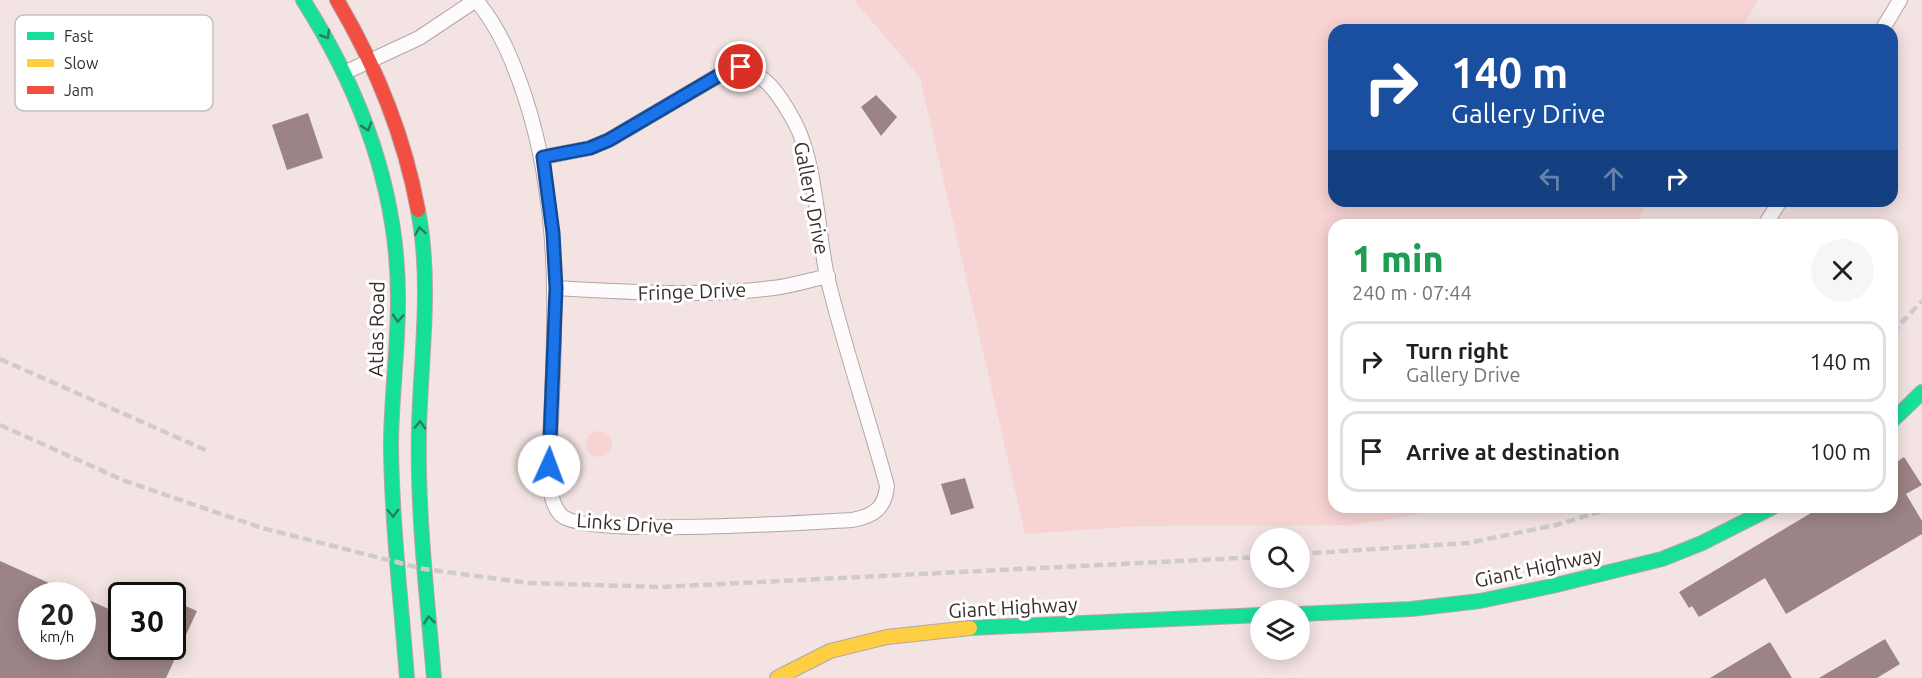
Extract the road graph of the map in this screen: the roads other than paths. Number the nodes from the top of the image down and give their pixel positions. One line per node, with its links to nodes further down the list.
1 (303, 0): 7 (street, Atlas Road, one-way to 7)
2 (337, 0): 6 (street)
3 (476, 0): 6 (street); 8 (street, Links Drive)
4 (1899, 0): 5 (street)
5 (1885, 24)
6 (372, 60): 7 (street); 18 (street, one-way to 6)
7 (346, 72): 17 (street, Atlas Road, one-way to 17)
8 (543, 157): 9 (street, Gallery Drive); 10 (street, Links Drive)
9 (828, 276): 10 (street, Fringe Drive); 13 (street, Gallery Drive)
10 (556, 288): 13 (street, Links Drive)
11 (1922, 392): 12 (street)
12 (1898, 414)
13 (886, 494)
14 (1761, 513): 15 (street, Giant Highway)
15 (1310, 613)
16 (1250, 615): 19 (street, Giant Highway)
17 (406, 678)
18 (434, 678)
19 (777, 678)

